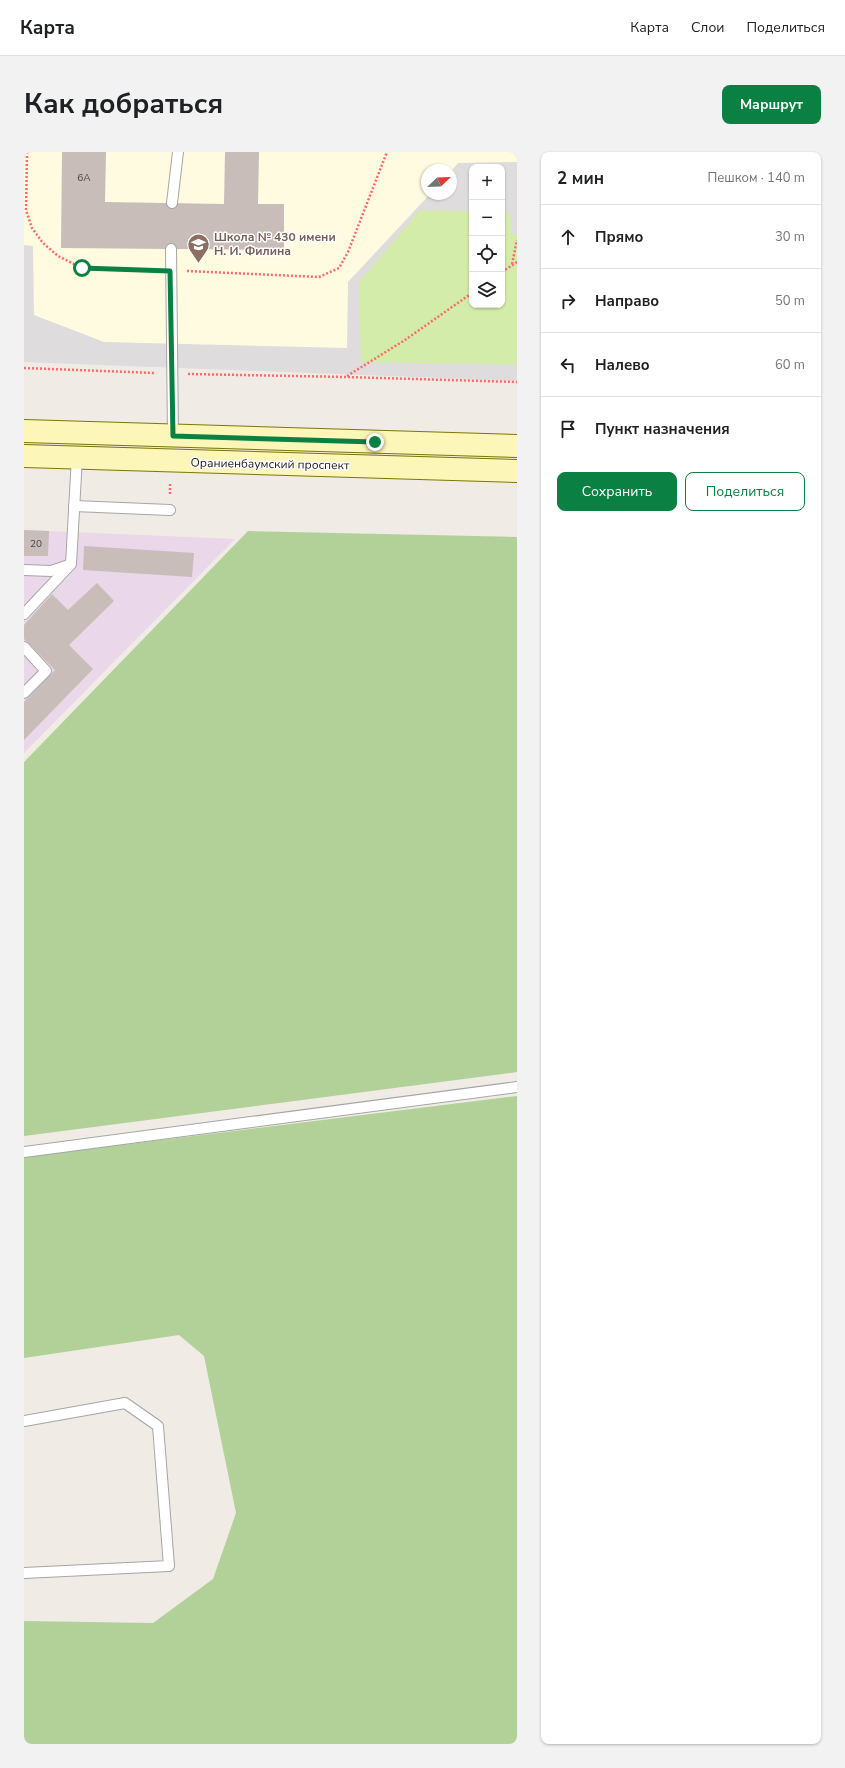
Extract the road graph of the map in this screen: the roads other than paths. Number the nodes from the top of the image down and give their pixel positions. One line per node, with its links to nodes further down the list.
1 (178, 152): 2 (lane)
2 (172, 203)
3 (171, 249): 6 (lane)
4 (24, 430): 5 (main road, Ораниенбаумский проспект)
5 (78, 432): 6 (main road, Ораниенбаумский проспект); 9 (main road)
6 (173, 436): 7 (main road, Ораниенбаумский проспект)
7 (517, 446)
8 (24, 456): 9 (main road, Ораниенбаумский проспект)
9 (77, 457): 10 (main road, Ораниенбаумский проспект); 11 (lane)
10 (517, 471)
11 (74, 506): 12 (lane); 13 (lane)
12 (170, 510)
13 (71, 564): 14 (lane); 15 (lane)
14 (24, 570)
15 (24, 614)
16 (24, 647): 17 (lane)
17 (24, 693)
18 (517, 1087): 19 (lane)
19 (24, 1152)
20 (24, 1421): 21 (lane)
21 (24, 1573)

